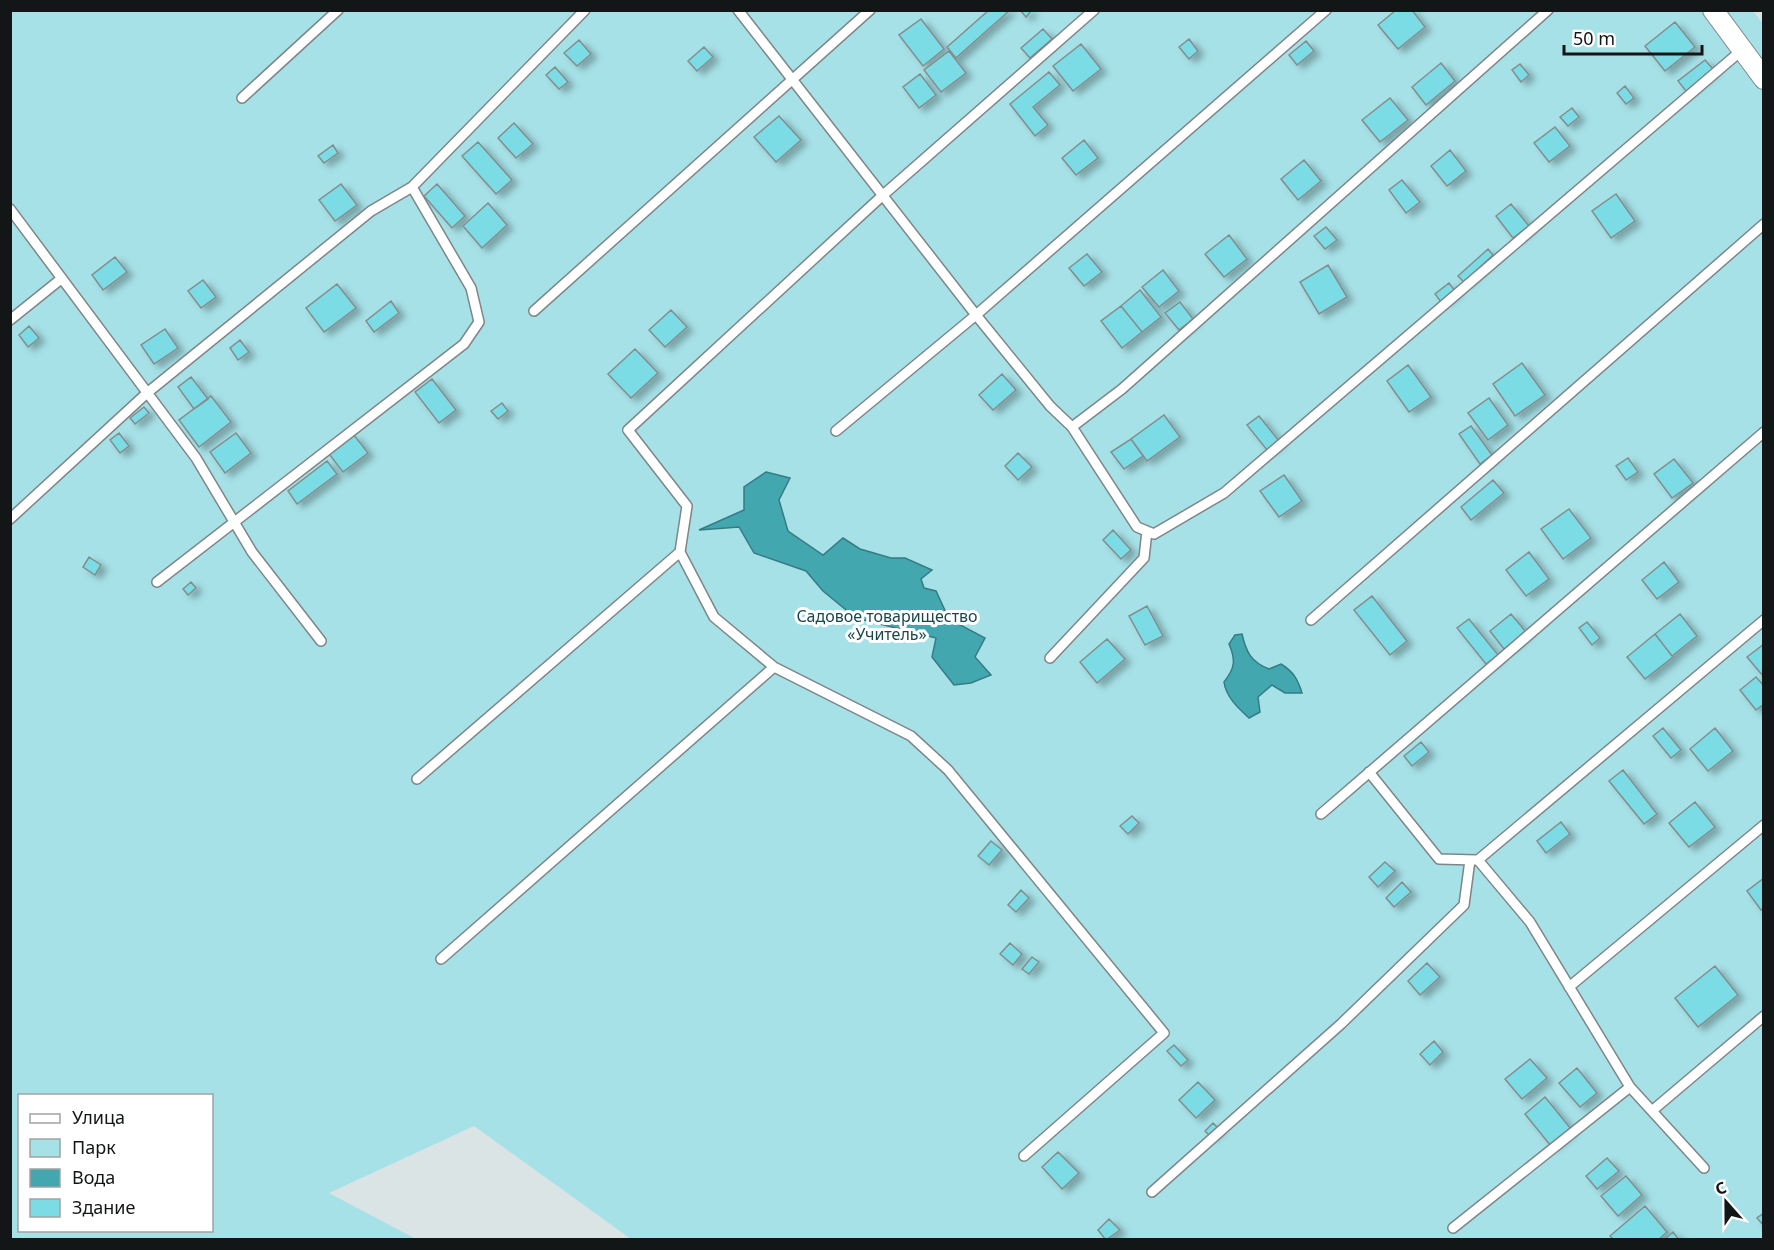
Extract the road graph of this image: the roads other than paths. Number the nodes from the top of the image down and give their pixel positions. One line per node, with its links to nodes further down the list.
1 (338, 10): 12 (lane)
2 (585, 10): 13 (lane)
3 (738, 10): 10 (lane)
4 (870, 10): 10 (lane)
5 (1094, 10): 14 (lane)
6 (1326, 10): 19 (lane)
7 (1548, 10): 22 (lane)
8 (1713, 10): 9 (street)
9 (1742, 50): 11 (street); 27 (lane)
10 (791, 79): 14 (lane); 18 (lane)
11 (1764, 79)
12 (242, 98)
13 (412, 187): 21 (lane); 26 (lane)
14 (882, 196): 19 (lane); 28 (lane)
15 (10, 209): 17 (lane)
16 (1764, 225): 30 (lane)
17 (61, 279): 20 (lane); 21 (lane)
18 (534, 311)
19 (976, 315): 22 (lane); 23 (lane)
20 (10, 320)
21 (147, 393): 25 (lane); 26 (lane)
22 (1072, 426): 27 (lane)
23 (836, 431)
24 (1764, 432): 35 (lane)
25 (10, 519)
26 (236, 522): 29 (lane); 32 (lane)
27 (1147, 531): 33 (lane)
28 (680, 552): 34 (lane); 36 (lane)
29 (157, 582)
30 (1311, 620)
31 (1764, 620): 39 (lane)
32 (321, 641)
33 (1050, 658)
34 (774, 667): 40 (lane); 45 (lane)
35 (1369, 772): 37 (lane); 39 (lane)
36 (417, 779)
37 (1321, 814)
38 (1764, 825): 41 (lane)
39 (1474, 860): 41 (lane); 47 (lane)
40 (441, 958)
41 (1569, 987): 43 (lane)
42 (1764, 1016): 44 (lane)
43 (1630, 1087): 44 (lane); 48 (lane)
44 (1653, 1110): 46 (lane)
45 (1024, 1156)
46 (1704, 1168)
47 (1152, 1192)
48 (1454, 1228)

